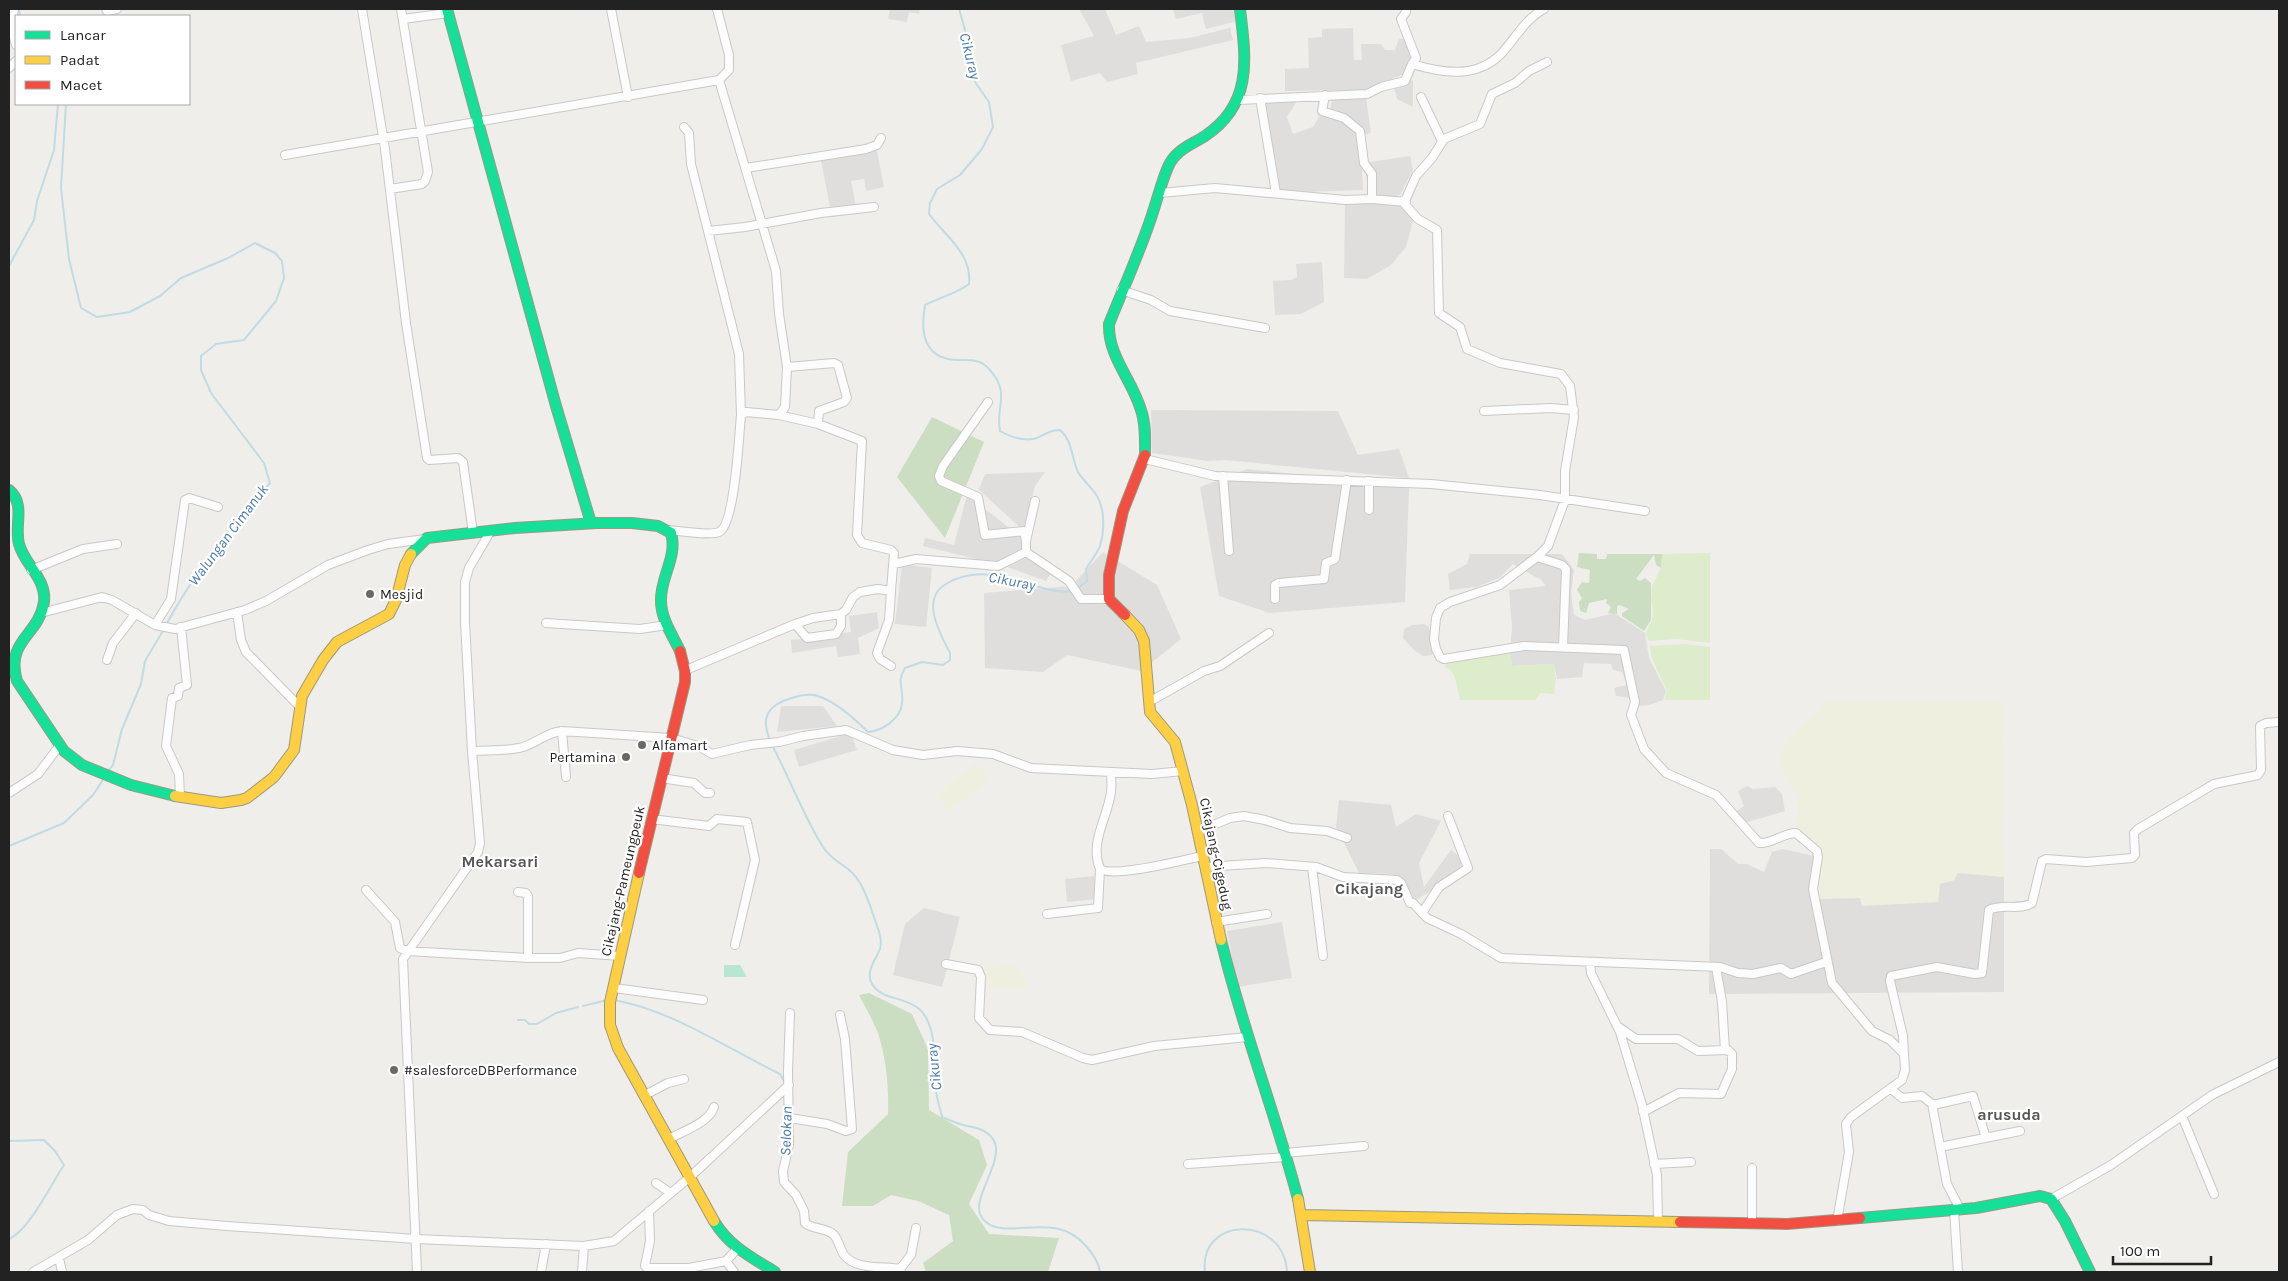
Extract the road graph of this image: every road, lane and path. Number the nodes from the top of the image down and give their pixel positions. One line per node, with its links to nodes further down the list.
1 (14, 9): 13 (street)
2 (106, 9): 3 (street)
3 (117, 9)
4 (362, 9): 26 (street)
5 (401, 9): 12 (street)
6 (611, 9): 18 (street)
7 (717, 9): 16 (street)
8 (1240, 9): 21 (main road)
9 (1406, 9): 15 (street)
10 (1544, 9): 15 (street)
11 (448, 11): 12 (street); 22 (main road)
12 (403, 20): 24 (street)
13 (15, 41)
14 (1546, 62): 27 (street)
15 (1412, 64): 17 (street)
16 (719, 80): 18 (street); 29 (street)
17 (1325, 95): 20 (street); 33 (street)
18 (628, 97): 22 (street)
19 (1421, 97): 27 (street)
20 (1260, 98): 21 (street); 32 (street)
21 (1238, 100): 31 (main road)
22 (478, 122): 24 (street); 57 (main road)
23 (684, 127): 37 (street)
24 (420, 132): 26 (street); 30 (street)
25 (881, 138): 29 (street)
26 (383, 139): 28 (street); 30 (street)
27 (1442, 141): 34 (street)
28 (284, 155)
29 (746, 168): 36 (street)
30 (390, 189): 60 (street)
31 (1160, 192): 32 (street); 38 (main road)
32 (1276, 193): 33 (street)
33 (1372, 199): 34 (street)
34 (1403, 201): 42 (street)
35 (874, 207): 36 (street)
36 (763, 223): 37 (street); 40 (street)
37 (708, 231): 45 (street)
38 (1121, 290): 39 (street); 47 (main road)
39 (1265, 328)
40 (787, 367): 44 (street); 46 (street)
41 (988, 402): 62 (street)
42 (1574, 410): 43 (street); 52 (street)
43 (1484, 411)
44 (779, 415): 45 (street); 46 (street)
45 (741, 416): 58 (street)
46 (818, 424): 67 (street)
47 (1145, 459): 48 (street); 70 (main road)
48 (1223, 476): 49 (street); 64 (street)
49 (1346, 480): 50 (street); 71 (street)
50 (1369, 481): 52 (street); 55 (street)
51 (9, 490): 68 (main road)
52 (1565, 500): 56 (street); 66 (street)
53 (1035, 501): 62 (street)
54 (218, 507): 79 (street)
55 (1369, 510)
56 (1644, 512)
57 (591, 523): 58 (main road); 59 (main road)
58 (669, 530): 77 (main road, Cikajang-Pameungpeuk)
59 (490, 532): 60 (main road); 92 (street)
60 (473, 533): 61 (main road)
61 (427, 538): 72 (street); 87 (main road)
62 (1026, 541): 65 (street)
63 (116, 544): 68 (street)
64 (1229, 551)
65 (1026, 552): 67 (street); 70 (street)
66 (1537, 557): 82 (street); 82 (street)
67 (894, 564): 69 (street)
68 (32, 570): 74 (main road)
69 (891, 590): 75 (street); 84 (street)
70 (1109, 599): 86 (main road, Cikajang-Cigedug)
71 (1275, 599)
72 (237, 612): 80 (street); 87 (street)
73 (136, 613): 74 (street); 79 (street); 83 (street)
74 (41, 614): 91 (main road)
75 (840, 614): 78 (street); 78 (street)
76 (546, 623): 77 (street)
77 (667, 624): 85 (main road, Cikajang-Pameungpeuk)
78 (795, 624): 85 (street)
79 (161, 627): 80 (street)
80 (181, 627): 99 (street)
81 (1269, 633): 86 (street)
82 (1563, 647): 119 (street)
83 (107, 660)
84 (891, 666)
85 (686, 670): 90 (main road, Cikajang-Pameungpeuk)
86 (1149, 702): 93 (main road, Cikajang-Cigedug)
87 (300, 707): 99 (main road)
88 (2279, 722): 130 (street)
89 (562, 731): 90 (street); 92 (street); 95 (street)
90 (671, 738): 94 (street); 96 (main road, Cikajang-Pameungpeuk)
91 (60, 744): 97 (street); 99 (main road)
92 (472, 750): 115 (street)
93 (1183, 771): 94 (street); 102 (main road, Cikajang-Cigedug)
94 (1111, 772): 107 (street)
95 (566, 777)
96 (661, 778): 98 (street); 101 (main road, Cikajang-Pameungpeuk)
97 (9, 793)
98 (710, 793)
99 (180, 797)
100 (1448, 816): 112 (street)
101 (651, 819): 114 (street); 116 (main road, Cikajang-Pameungpeuk)
102 (1197, 832): 103 (street); 104 (main road, Cikajang-Cigedug)
103 (1347, 838)
104 (1202, 856): 105 (main road, Cikajang-Cigedug); 107 (street)
105 (1205, 867): 106 (street); 113 (main road, Cikajang-Cigedug)
106 (1312, 867): 112 (street); 117 (street)
107 (1100, 869): 110 (street)
108 (366, 890): 115 (street)
109 (518, 892): 118 (street)
110 (1047, 914)
111 (1267, 914): 113 (street)
112 (1422, 914): 120 (street)
113 (1216, 922): 128 (main road, Cikajang-Cigedug)
114 (735, 945)
115 (407, 951): 118 (street); 163 (street)
116 (621, 956): 118 (street); 123 (main road, Cikajang-Pameungpeuk)
117 (1323, 956)
118 (528, 958)
119 (1826, 962): 122 (street); 130 (street)
120 (1590, 963): 122 (street); 127 (street)
121 (946, 964): 128 (street)
122 (1716, 967): 129 (street)
123 (612, 996): 124 (street); 135 (main road, Cikajang-Pameungpeuk)
124 (703, 1000)
125 (790, 1013): 133 (street)
126 (840, 1015): 140 (street)
127 (1617, 1026): 129 (street); 138 (street)
128 (1248, 1037): 146 (main road, Cikajang-Cigedug)
129 (1725, 1050): 138 (street)
130 (1904, 1054): 134 (street)
131 (2279, 1062): 139 (street)
132 (684, 1079): 135 (street)
133 (786, 1087): 140 (street); 151 (street)
134 (1891, 1089): 136 (street); 160 (street)
135 (645, 1095): 143 (main road, Cikajang-Pameungpeuk)
136 (1933, 1106): 142 (street); 145 (street)
137 (714, 1107): 143 (street)
138 (1644, 1112): 149 (street)
139 (2182, 1116): 154 (street); 155 (street)
140 (790, 1118): 169 (street)
141 (2020, 1131): 142 (street)
142 (1986, 1138): 145 (street)
143 (669, 1139): 151 (main road, Cikajang-Pameungpeuk)
144 (1364, 1146): 146 (street)
145 (1940, 1147): 156 (street)
146 (1285, 1155): 148 (street); 158 (main road, Cikajang-Cigedug)
147 (1691, 1162): 149 (street)
148 (1188, 1164)
149 (1654, 1164): 159 (street)
150 (1752, 1168): 161 (street)
151 (690, 1177): 153 (street); 166 (main road, Cikajang-Pameungpeuk)
152 (656, 1183): 153 (street)
153 (669, 1192): 157 (street)
154 (2214, 1194)
155 (2051, 1198): 156 (main road); 179 (main road)
156 (1957, 1210): 160 (main road); 178 (street)
157 (649, 1211): 165 (street); 168 (street)
158 (1302, 1215): 159 (main road); 177 (main road, Cikajang-Cigedug)
159 (1658, 1221): 161 (main road)
160 (1837, 1221): 161 (main road)
161 (1752, 1222)
162 (916, 1228): 169 (street)
163 (416, 1238): 164 (street); 167 (street); 172 (street)
164 (546, 1244): 165 (street); 173 (street)
165 (584, 1246): 174 (street)
166 (737, 1249): 168 (street); 176 (main road, Cikajang-Pameungpeuk)
167 (59, 1258): 170 (street); 171 (street)
168 (726, 1261): 175 (street)
169 (901, 1271)
170 (33, 1272)
171 (62, 1272)
172 (418, 1272)
173 (541, 1272)
174 (582, 1272)
175 (734, 1272)
176 (775, 1272)
177 (1310, 1272)
178 (1958, 1272)
179 (2090, 1272)

